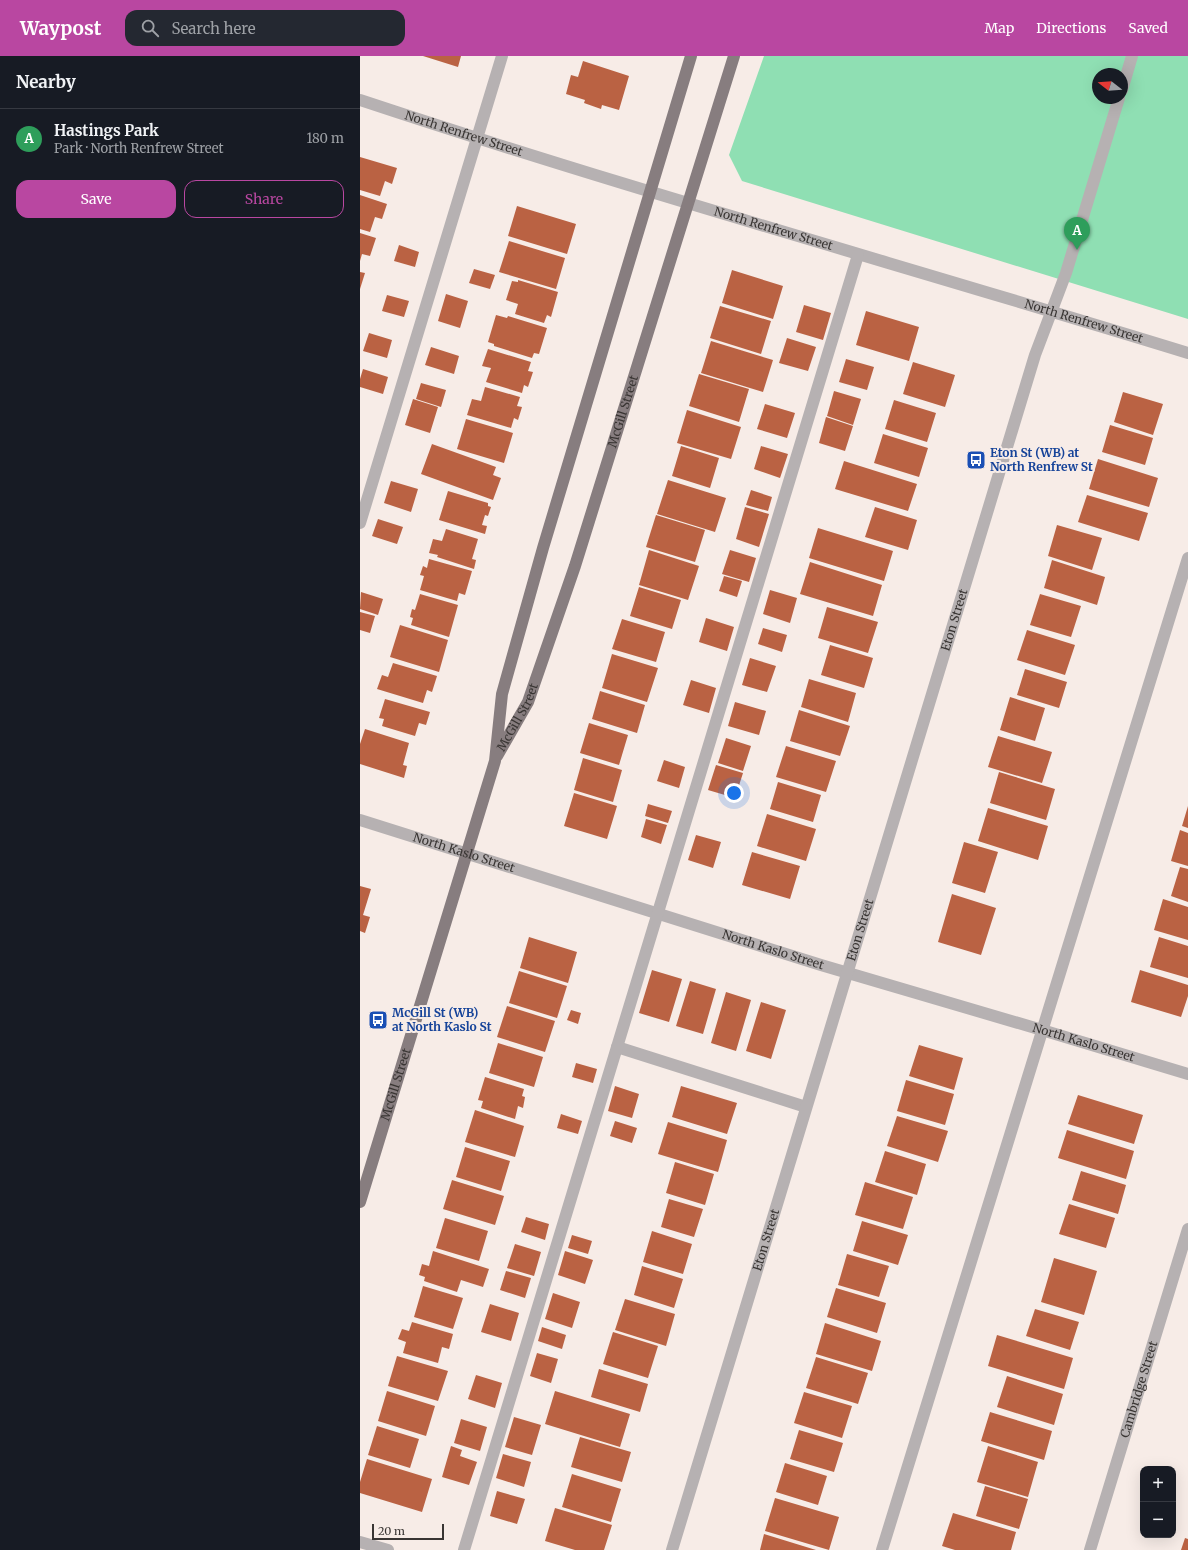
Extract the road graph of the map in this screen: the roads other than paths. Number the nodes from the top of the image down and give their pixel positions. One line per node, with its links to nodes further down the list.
1 (502, 56): 8 (street)
2 (691, 56): 9 (main road, McGill Street)
3 (734, 56): 10 (main road, McGill Street)
4 (1132, 56): 5 (street)
5 (1128, 70)
6 (360, 100): 8 (street, North Renfrew Street)
7 (1117, 104): 12 (street, Eton Street)
8 (476, 138): 9 (street, North Renfrew Street); 14 (street)
9 (649, 192): 10 (street, North Renfrew Street); 16 (main road, McGill Street)
10 (688, 204): 11 (street, North Renfrew Street); 16 (main road, McGill Street)
11 (858, 255): 12 (street, North Renfrew Street); 19 (street)
12 (1051, 311): 13 (street, North Renfrew Street); 20 (street, Eton Street)
13 (1188, 354)
14 (360, 523)
15 (1188, 558): 21 (street)
16 (495, 761): 18 (main road, McGill Street)
17 (360, 820): 18 (street, North Kaslo Street)
18 (467, 854): 19 (street, North Kaslo Street); 25 (main road, McGill Street)
19 (657, 914): 20 (street, North Kaslo Street); 22 (street)
20 (847, 973): 21 (street, North Kaslo Street); 24 (street, Eton Street)
21 (1042, 1030): 23 (street, North Kaslo Street); 31 (street)
22 (617, 1047): 24 (street); 29 (street)
23 (1188, 1074)
24 (806, 1107): 30 (street, Eton Street)
25 (360, 1202)
26 (1188, 1229): 32 (street, Cambridge Street)
27 (360, 1542): 28 (street)
28 (388, 1550)
29 (464, 1550)
30 (672, 1550)
31 (882, 1550)
32 (1090, 1550)

